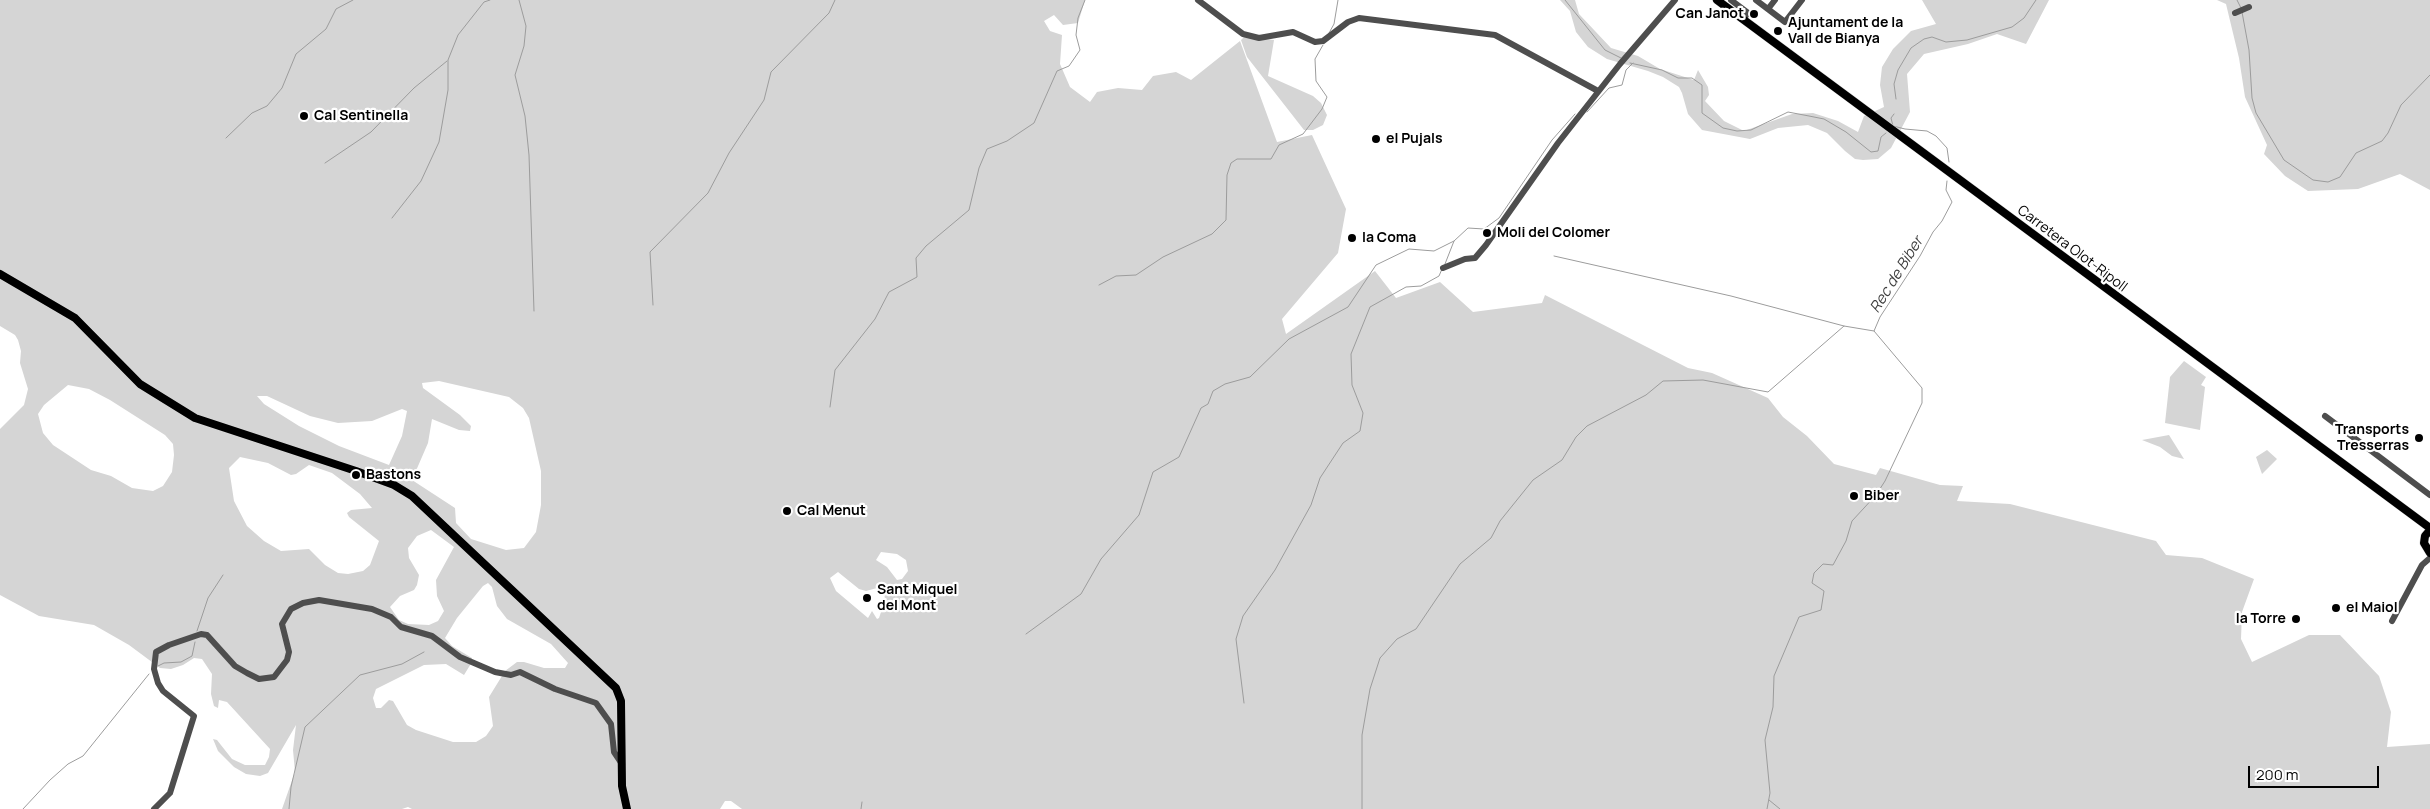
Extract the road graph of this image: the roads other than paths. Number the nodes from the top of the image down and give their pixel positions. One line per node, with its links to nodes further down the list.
1 (1198, 0): 12 (street)
2 (1675, 0): 12 (street)
3 (1717, 0): 11 (main road, Carretera Olot-Ripoll)
4 (1731, 0): 11 (street)
5 (1756, 0): 9 (street)
6 (1775, 0): 9 (street)
7 (1802, 0): 9 (street)
8 (2249, 7): 10 (street)
9 (1768, 9)
10 (2235, 13)
11 (1743, 19): 17 (main road, Carretera Olot-Ripoll)
12 (1598, 91): 13 (street)
13 (1444, 268)
14 (0, 274): 22 (main road)
15 (2325, 416): 16 (street)
16 (2430, 495)
17 (2428, 532): 18 (main road)
18 (2428, 551): 20 (street)
19 (2430, 558): 20 (street)
20 (2422, 565): 21 (street)
21 (2392, 621)
22 (622, 764): 23 (street); 24 (main road)
23 (154, 809)
24 (627, 809)

